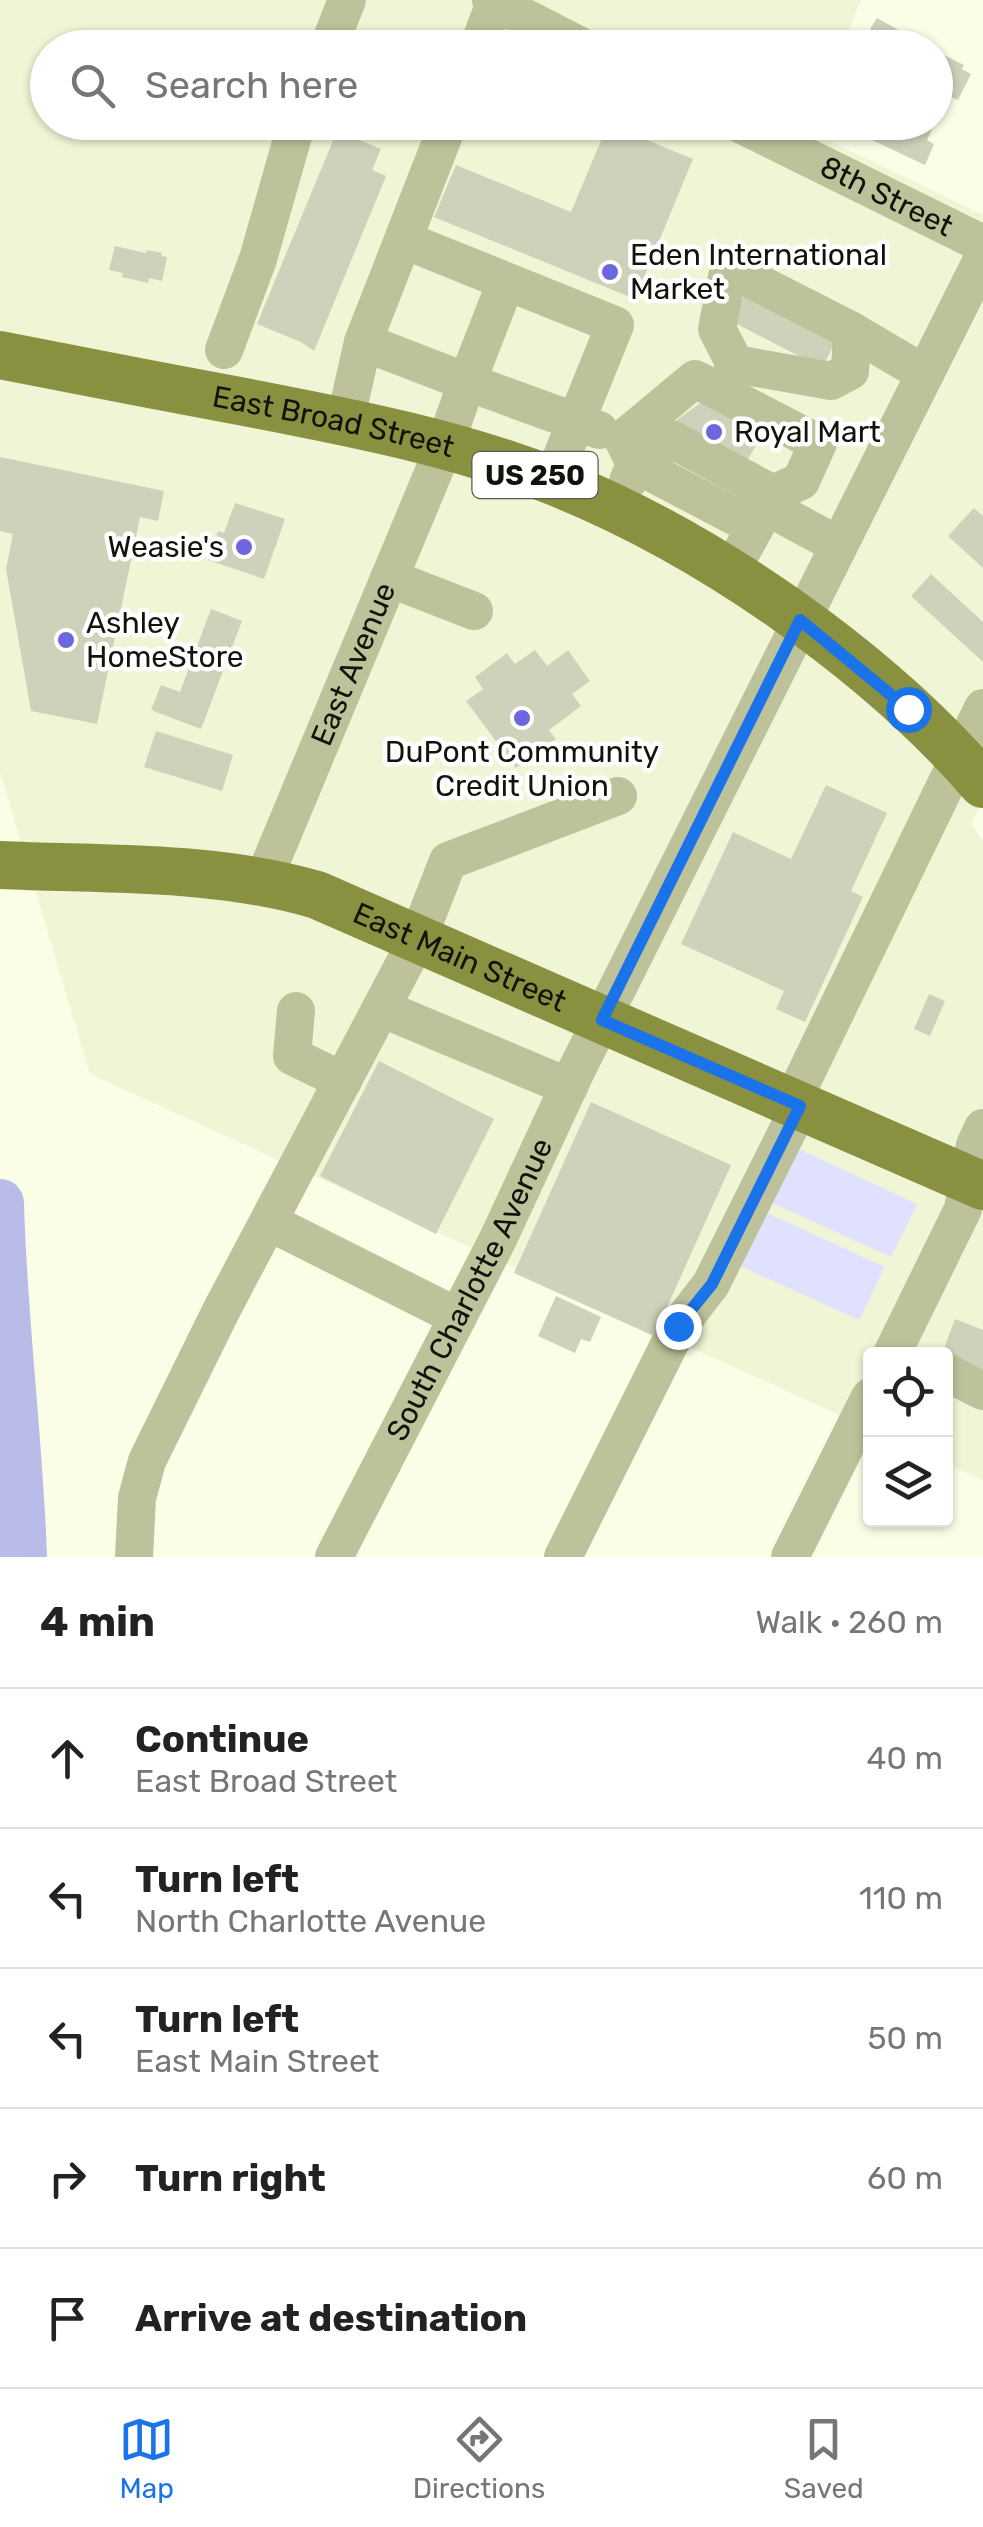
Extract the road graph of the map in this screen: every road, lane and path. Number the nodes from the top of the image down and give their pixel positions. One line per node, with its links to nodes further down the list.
1 (347, 0): 3 (street)
2 (493, 1): 4 (street); 5 (street)
3 (335, 30)
4 (484, 30)
5 (549, 30)
6 (292, 140): 15 (street)
7 (442, 140): 9 (street)
8 (772, 140): 10 (street, 8th Street)
9 (404, 240): 12 (street); 14 (street)
10 (983, 244)
11 (983, 258): 17 (street, South Charlotte Avenue)
12 (506, 282): 19 (street, East Avenue); 21 (street)
13 (852, 332): 17 (street); 18 (street); 18 (street)
14 (362, 342): 19 (street); 20 (street)
15 (224, 350)
16 (0, 355): 20 (main road, East Broad Street / US 250)
17 (925, 374): 26 (street, South Charlotte Avenue)
18 (730, 379): 23 (street); 24 (street)
19 (467, 382): 21 (street); 22 (street, East Avenue)
20 (345, 422): 22 (main road, East Broad Street / US 250)
21 (576, 422): 23 (street); 25 (street)
22 (444, 447): 25 (main road, East Broad Street / US 250); 31 (street, East Avenue)
23 (629, 452): 27 (street); 28 (street)
24 (812, 456): 26 (street); 28 (street)
25 (552, 480): 27 (main road, East Broad Street / US 250)
26 (869, 483): 29 (street, South Charlotte Avenue)
27 (616, 509): 30 (main road, East Broad Street / US 250)
28 (765, 509): 29 (street); 30 (street)
29 (838, 545): 33 (street, South Charlotte Avenue)
30 (730, 573): 33 (main road, East Broad Street / US 250)
31 (389, 578): 32 (street); 38 (street, East Avenue)
32 (474, 611)
33 (800, 620): 35 (main road, East Broad Street / US 250); 42 (street, South Charlotte Avenue)
34 (983, 708): 35 (street)
35 (970, 770): 45 (street)
36 (618, 796): 39 (street)
37 (0, 865): 38 (main road, East Main Street)
38 (263, 881): 39 (main road, East Main Street)
39 (418, 938): 40 (street); 42 (main road, East Main Street)
40 (381, 1008): 43 (street); 44 (street)
41 (296, 1011): 43 (street)
42 (602, 1020): 44 (street, South Charlotte Avenue); 45 (main road, East Main Street)
43 (343, 1081): 48 (street)
44 (569, 1087): 49 (street, South Charlotte Avenue)
45 (796, 1104): 47 (main road, East Main Street); 56 (street)
46 (983, 1128): 47 (street)
47 (976, 1183): 50 (street)
48 (269, 1222): 49 (street); 54 (street)
49 (458, 1318): 55 (street, South Charlotte Avenue)
50 (902, 1347)
51 (953, 1376): 52 (street)
52 (983, 1391)
53 (863, 1411): 57 (street)
54 (144, 1552)
55 (334, 1557)
56 (563, 1557)
57 (790, 1557)

